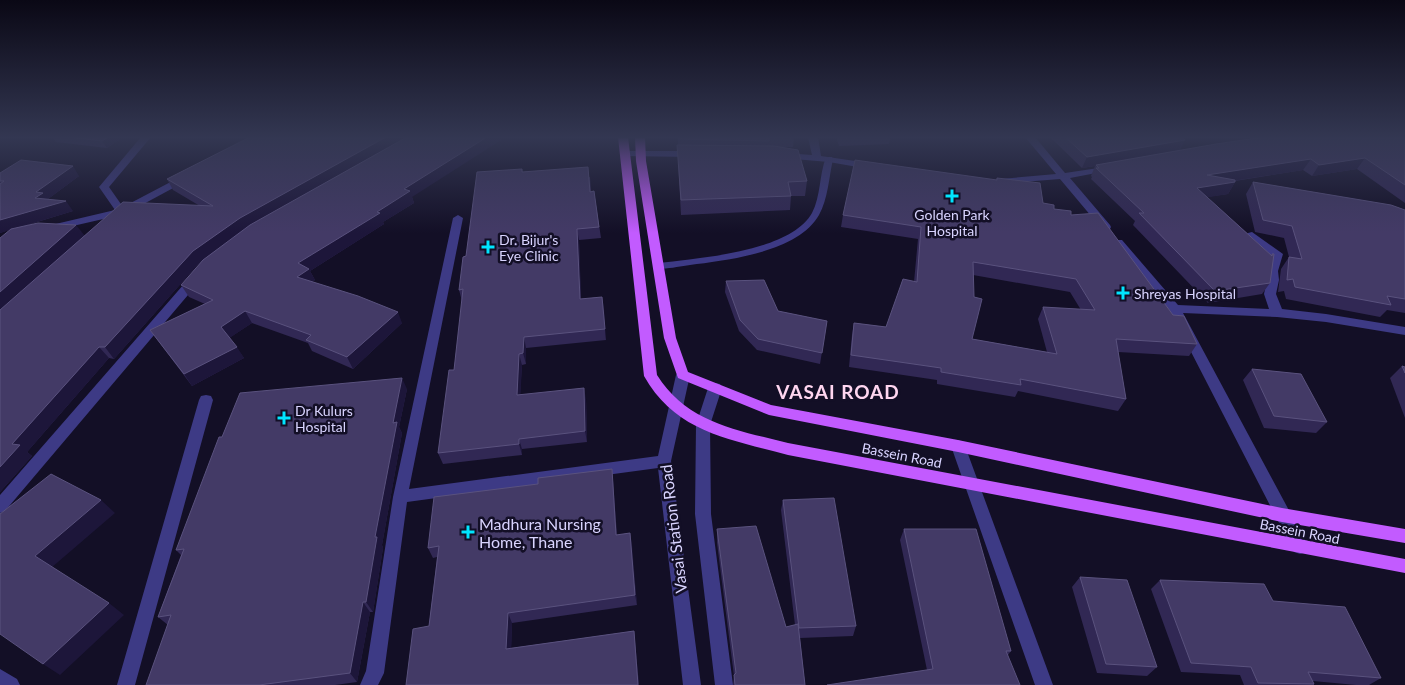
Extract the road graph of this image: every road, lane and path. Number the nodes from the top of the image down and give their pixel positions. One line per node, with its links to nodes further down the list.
1 (119, 169): 10 (street)
2 (627, 169): 23 (main road, Bassein Road)
3 (643, 169): 15 (main road)
4 (826, 169): 15 (lane)
5 (1057, 169): 8 (street)
6 (1103, 169): 8 (street)
7 (196, 172): 10 (street)
8 (1063, 176): 9 (street); 17 (street)
9 (990, 183)
10 (121, 212): 12 (street); 13 (street)
11 (458, 218): 28 (street)
12 (106, 225)
13 (37, 231)
14 (1252, 235): 18 (street)
15 (659, 266): 20 (main road)
16 (205, 267): 29 (street)
17 (1175, 310): 18 (street); 30 (street)
18 (1277, 313): 19 (street)
19 (1405, 331)
20 (683, 375): 21 (main road, Bassein Road); 23 (street, Vasai Station Road)
21 (715, 388): 24 (street); 25 (main road, Bassein Road)
22 (206, 400): 36 (street)
23 (674, 408): 24 (main road, Bassein Road); 26 (street, Vasai Station Road)
24 (703, 425): 27 (main road, Bassein Road); 39 (street)
25 (958, 446): 27 (street); 30 (main road, Bassein Road)
26 (664, 461): 28 (street); 38 (street, Vasai Station Road)
27 (974, 486): 32 (main road, Bassein Road); 40 (street)
28 (400, 497): 37 (street)
29 (0, 506)
30 (1282, 514): 31 (main road, Bassein Road); 32 (street)
31 (1405, 536)
32 (1300, 547): 33 (main road, Bassein Road)
33 (1405, 566)
34 (0, 678): 35 (street)
35 (11, 685)
36 (126, 685)
37 (369, 685)
38 (692, 685)
39 (724, 685)
40 (1044, 685)

